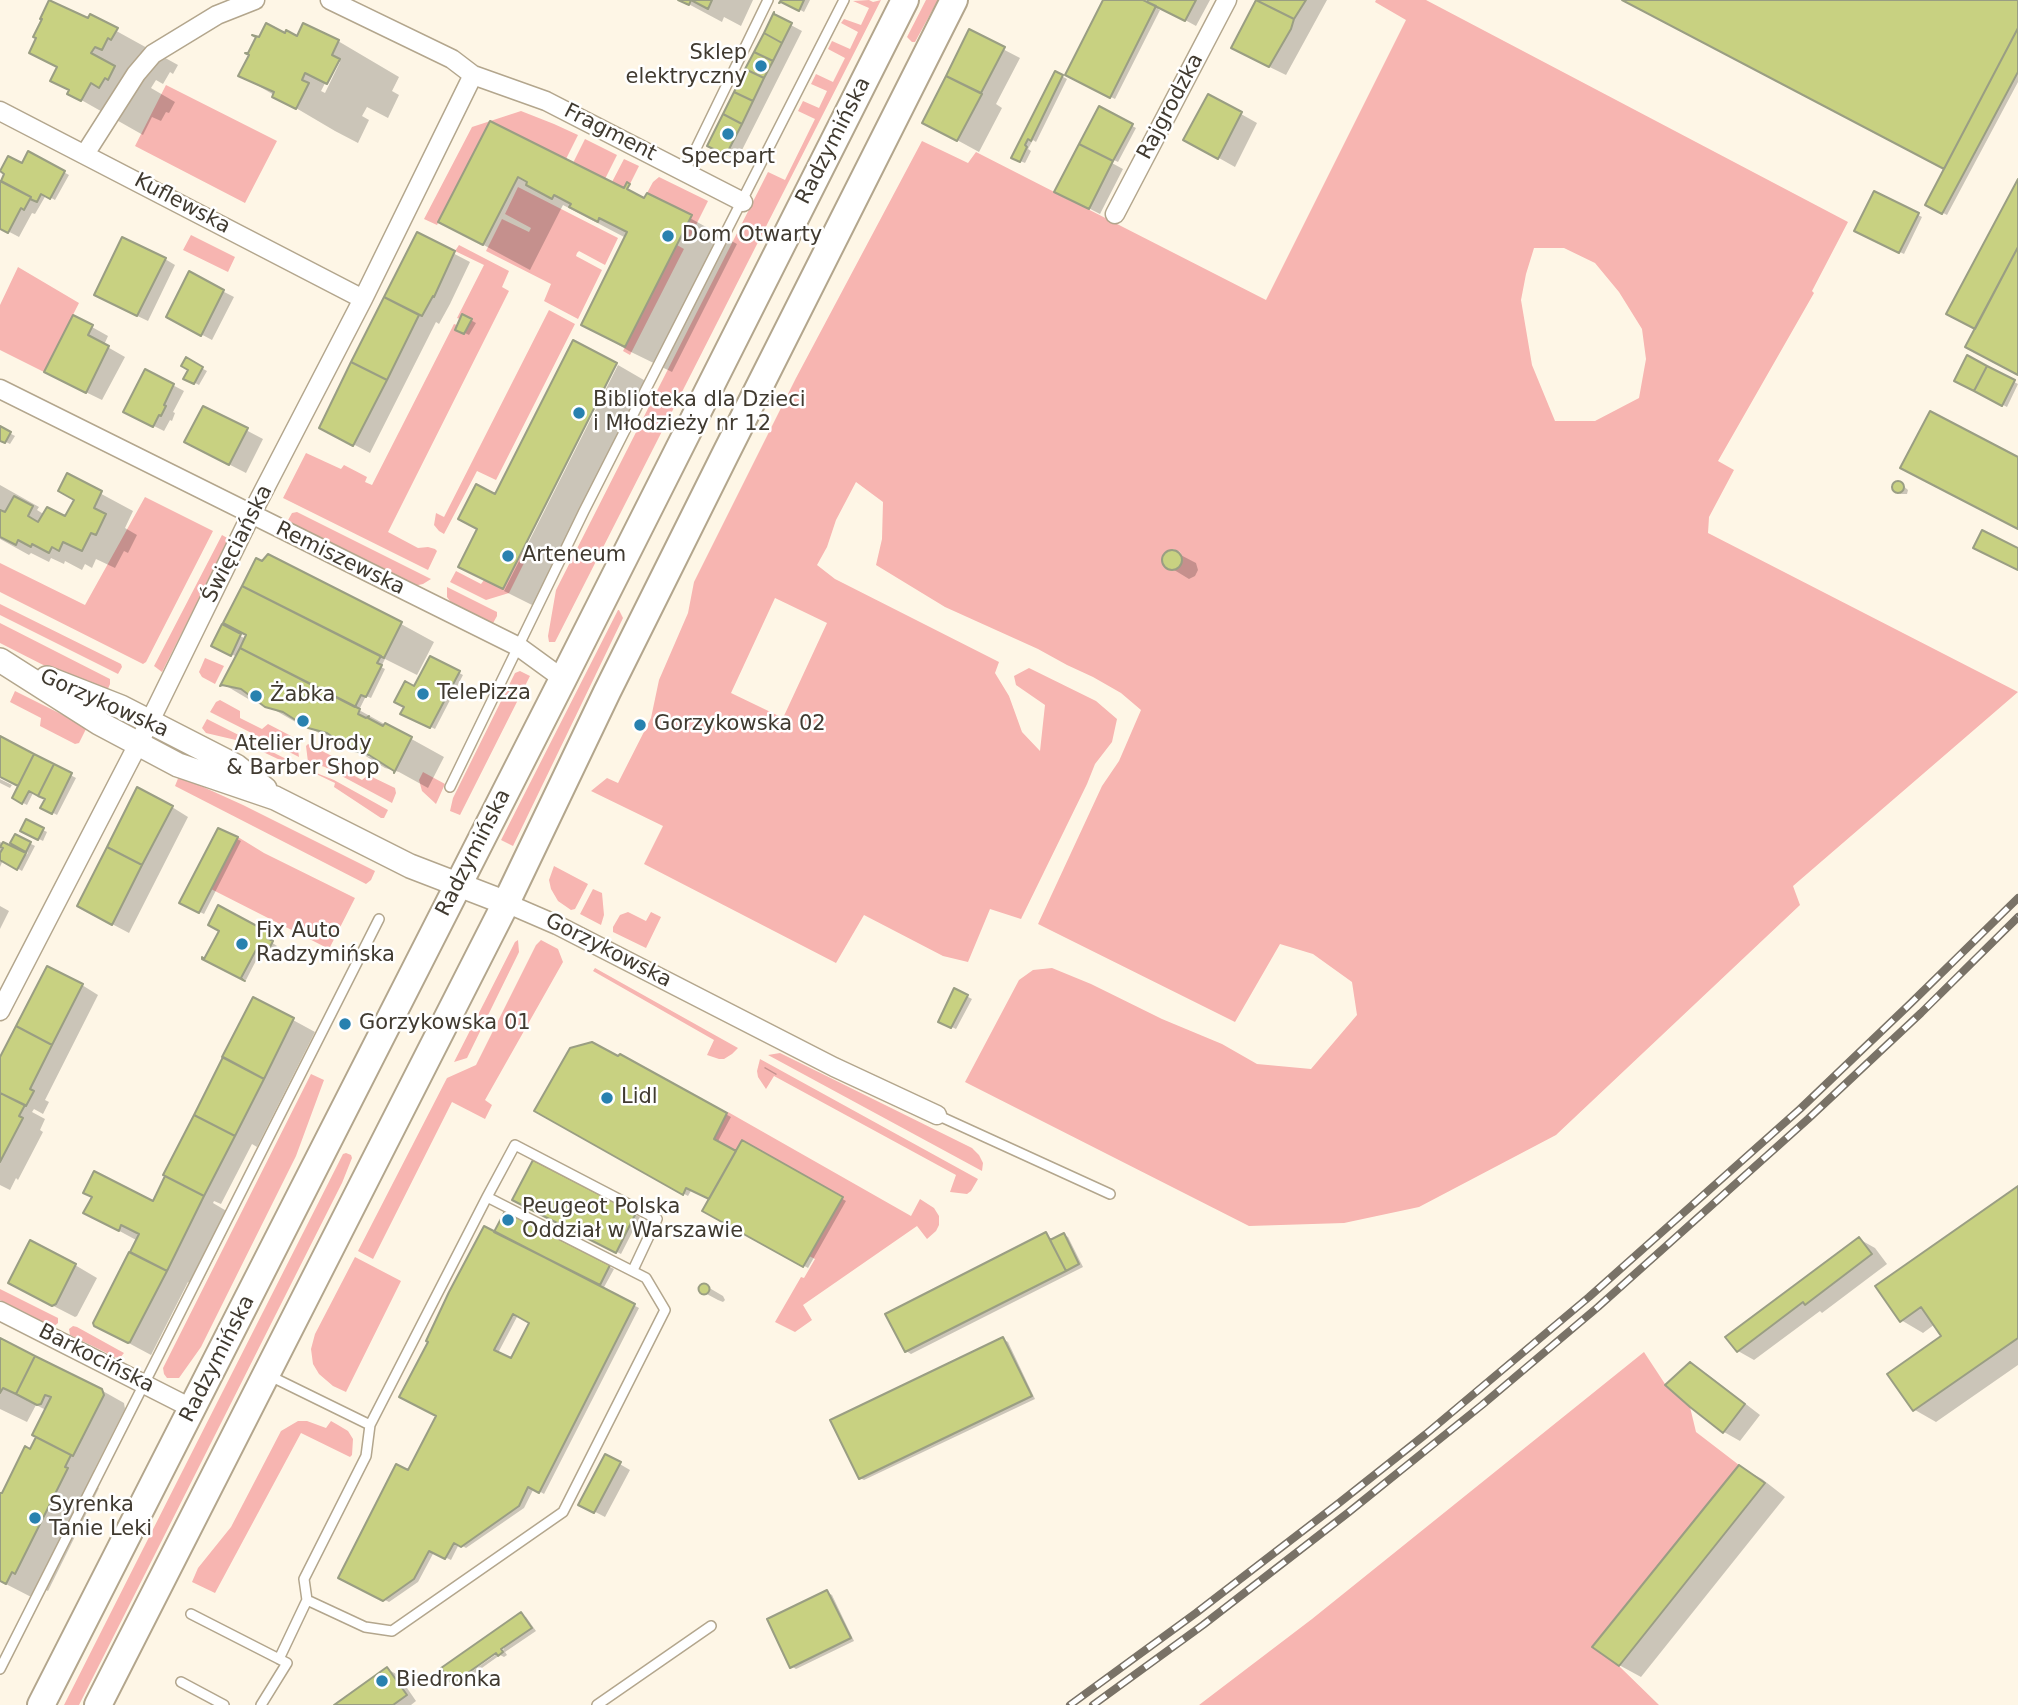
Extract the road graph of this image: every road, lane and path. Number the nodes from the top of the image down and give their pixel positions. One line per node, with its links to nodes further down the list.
1 (256, 0): 10 (street)
2 (330, 0): 8 (street, Fragment)
3 (768, 0): 11 (lane)
4 (844, 0): 12 (lane)
5 (905, 0): 17 (main road, Radzymińska)
6 (954, 0): 18 (main road, Radzymińska)
7 (1227, 0): 13 (street, Rajgrodzka)
8 (473, 75): 11 (street, Fragment); 14 (street, Święciańska)
9 (0, 111): 10 (street, Kuflewska)
10 (85, 154): 14 (street, Kuflewska)
11 (685, 171): 12 (street, Fragment)
12 (743, 202): 19 (lane)
13 (1115, 214)
14 (363, 299): 16 (street, Święciańska)
15 (0, 389): 16 (street, Remiszewska)
16 (251, 515): 19 (street, Remiszewska); 22 (street, Święciańska)
17 (609, 587): 18 (main road); 21 (main road, Radzymińska)
18 (649, 607): 27 (main road, Radzymińska)
19 (519, 647): 21 (street, Remiszewska); 24 (lane)
20 (0, 660): 22 (street, Gorzykowska); 23 (street, Gorzykowska)
21 (563, 679): 26 (main road, Radzymińska)
22 (149, 723): 23 (street, Święciańska); 25 (street, Gorzykowska)
23 (138, 744): 25 (street, Gorzykowska); 29 (street, Święciańska)
24 (450, 787)
25 (275, 798): 26 (street, Gorzykowska)
26 (458, 884): 27 (street, Gorzykowska); 38 (main road, Radzymińska)
27 (506, 903): 31 (street, Gorzykowska); 36 (main road, Radzymińska)
28 (379, 919): 37 (lane)
29 (6, 982): 30 (street, Święciańska)
30 (0, 1011)
31 (937, 1115): 32 (lane)
32 (1110, 1194)
33 (487, 1197): 34 (lane); 34 (lane); 39 (lane)
34 (632, 1270): 40 (lane)
35 (0, 1311): 37 (street, Barkocińska)
36 (266, 1374): 39 (lane); 47 (main road, Radzymińska)
37 (145, 1384): 38 (street, Barkocińska); 44 (lane)
38 (192, 1409): 46 (main road, Radzymińska)
39 (370, 1425): 40 (lane)
40 (307, 1600): 43 (lane)
41 (191, 1614): 43 (lane)
42 (711, 1626): 50 (lane)
43 (279, 1659): 49 (lane)
44 (0, 1669)
45 (181, 1682): 48 (lane)
46 (41, 1705)
47 (98, 1705)
48 (224, 1705)
49 (261, 1705)
50 (597, 1705)

